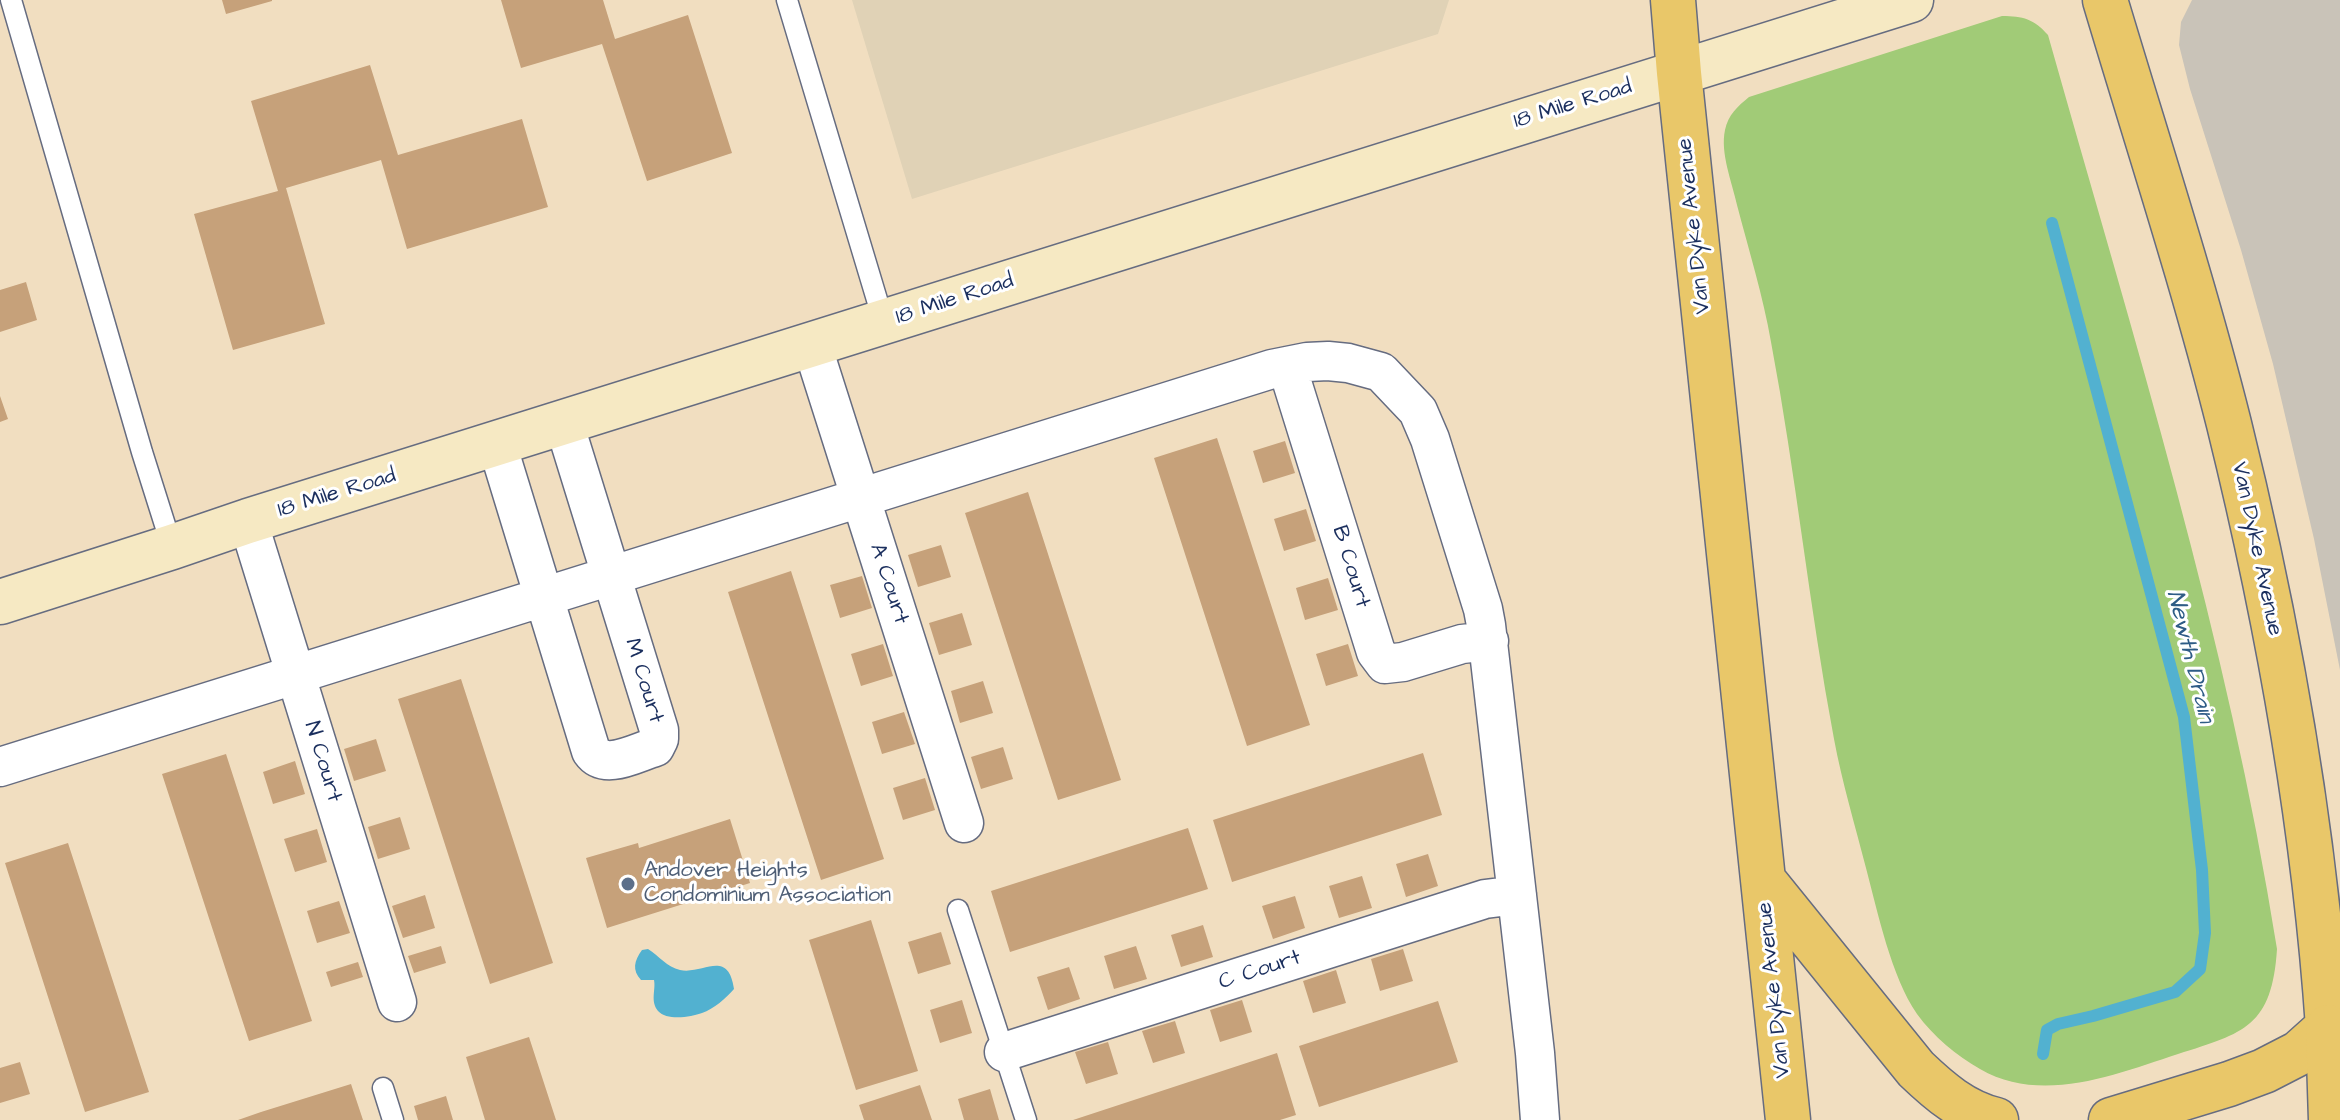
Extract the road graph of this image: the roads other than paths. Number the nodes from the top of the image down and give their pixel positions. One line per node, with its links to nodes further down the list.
1 (11, 0): 14 (lane)
2 (787, 0): 7 (lane)
3 (1673, 0): 6 (main road, Van Dyke Avenue)
4 (1911, 0): 6 (street, 18 Mile Road)
5 (2105, 0): 26 (main road, Van Dyke Avenue)
6 (1679, 73): 7 (street, 18 Mile Road); 22 (main road, Van Dyke Avenue)
7 (884, 323): 8 (street, 18 Mile Road)
8 (812, 345): 10 (street, 18 Mile Road); 12 (street, A Court)
9 (1287, 366): 12 (street); 18 (street); 18 (street, B Court)
10 (564, 423): 11 (street, 18 Mile Road); 15 (street, M Court)
11 (497, 444): 13 (street, 18 Mile Road); 16 (street, M Court)
12 (860, 498): 15 (street); 21 (street, A Court)
13 (248, 521): 14 (street, 18 Mile Road); 19 (street, N Court)
14 (172, 547): 17 (street, 18 Mile Road)
15 (611, 575): 16 (street); 16 (street, M Court)
16 (544, 597): 19 (street)
17 (0, 602)
18 (1489, 641): 23 (street)
19 (295, 674): 20 (street); 25 (street, N Court)
20 (0, 767)
21 (964, 823)
22 (1764, 881): 33 (main road, Van Dyke Avenue); 34 (main road)
23 (1517, 895): 27 (street, C Court); 32 (street)
24 (958, 910): 27 (lane)
25 (397, 1002)
26 (2328, 1027): 29 (street, Van Dyke Avenue); 35 (main road); 36 (main road)
27 (1004, 1052): 31 (lane)
28 (383, 1088): 30 (lane)
29 (2340, 1112)
30 (393, 1120)
31 (1026, 1120)
32 (1540, 1120)
33 (1788, 1120)
34 (1996, 1120)
35 (2111, 1120)
36 (2331, 1120)

